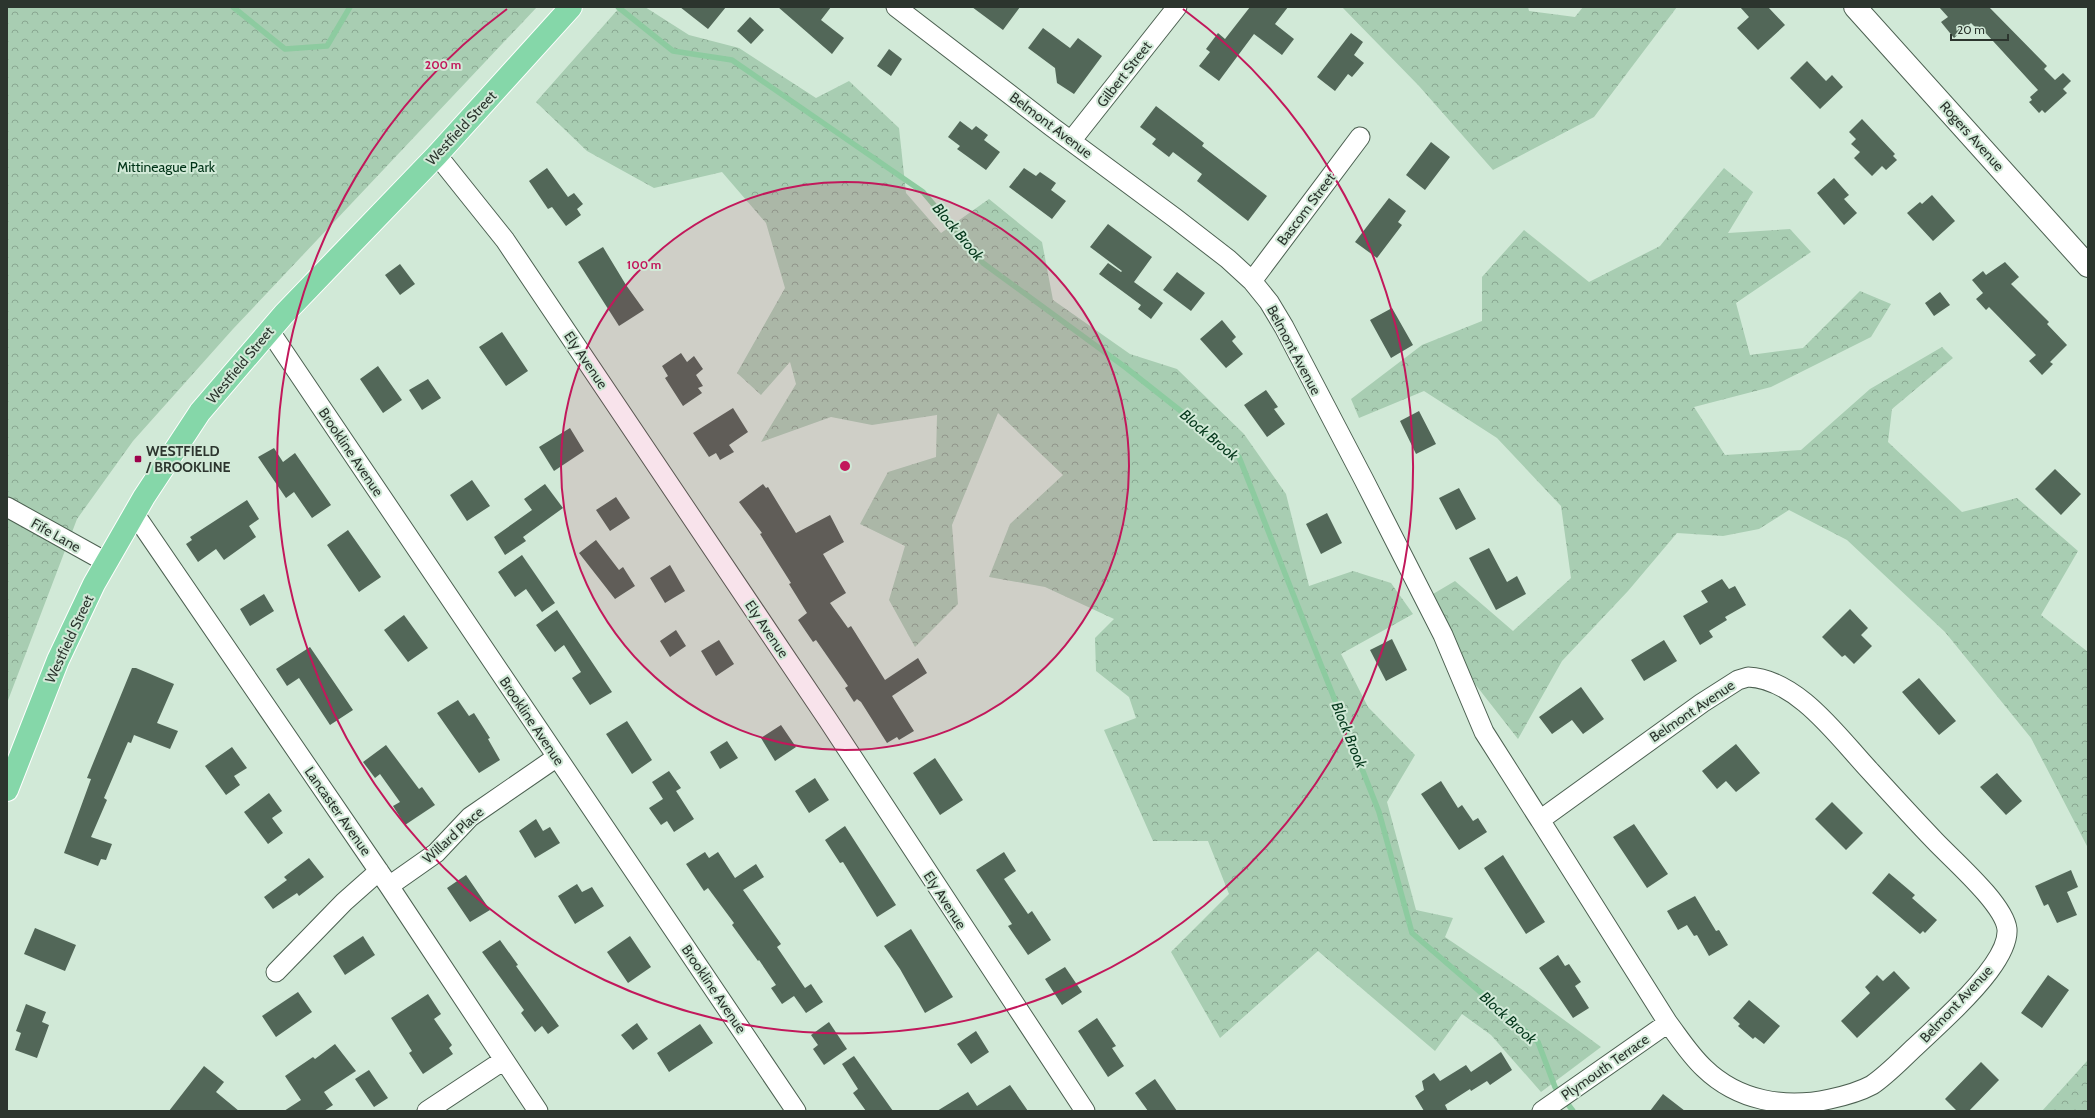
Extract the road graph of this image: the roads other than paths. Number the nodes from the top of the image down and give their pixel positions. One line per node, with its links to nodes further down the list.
1 (571, 7): 7 (main road, Westfield Street)
2 (896, 7): 6 (street, Belmont Avenue)
3 (1177, 7): 6 (street, Gilbert Street)
4 (1855, 7): 8 (main road, Rogers Avenue)
5 (1360, 137): 9 (street, Bascom Street)
6 (1071, 141): 9 (street, Belmont Avenue)
7 (437, 155): 10 (main road, Westfield Street); 25 (street, Ely Avenue)
8 (2088, 266)
9 (1252, 281): 16 (street, Belmont Avenue)
10 (269, 330): 12 (main road, Westfield Street); 14 (street, Brookline Avenue)
11 (7, 507): 13 (street, Fife Lane)
12 (134, 513): 13 (main road, Westfield Street); 17 (street, Lancaster Avenue)
13 (106, 562): 15 (main road, Westfield Street)
14 (557, 757): 17 (street, Willard Place); 24 (street, Brookline Avenue)
15 (7, 790)
16 (1540, 820): 19 (street, Belmont Avenue); 19 (street, Belmont Avenue)
17 (384, 879): 18 (street, Willard Place); 20 (street, Lancaster Avenue)
18 (276, 972)
19 (1668, 1023): 21 (street, Plymouth Terrace)
20 (504, 1060): 22 (street); 23 (street, Lancaster Avenue)
21 (1549, 1106)
22 (427, 1111)
23 (538, 1111)
24 (796, 1111)
25 (1085, 1111)

